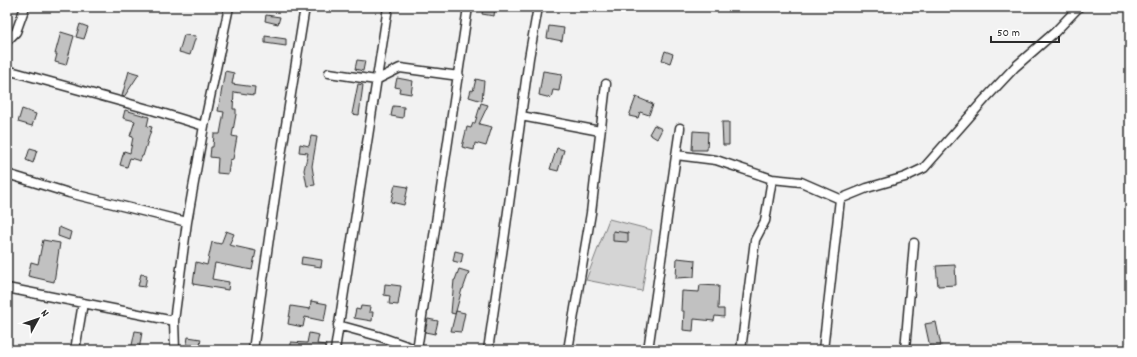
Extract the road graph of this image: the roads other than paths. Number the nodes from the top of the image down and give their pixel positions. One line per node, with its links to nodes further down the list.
1 (25, 7): 8 (street)
2 (229, 7): 15 (street)
3 (388, 7): 12 (street)
4 (468, 7): 11 (street)
5 (538, 7): 14 (street)
6 (1079, 7): 21 (street)
7 (303, 8): 30 (street)
8 (7, 41)
9 (7, 70): 15 (street)
10 (329, 72): 12 (street)
11 (458, 76): 12 (street); 32 (street)
12 (376, 80): 27 (street)
13 (606, 84): 17 (street)
14 (521, 116): 17 (street); 33 (street)
15 (204, 126): 22 (street)
16 (680, 128): 18 (street)
17 (600, 131): 34 (street)
18 (676, 155): 20 (street); 35 (street)
19 (7, 174): 22 (street)
20 (772, 179): 21 (street); 36 (street)
21 (840, 199): 37 (street)
22 (187, 222): 26 (street)
23 (914, 243): 38 (street)
24 (7, 288): 25 (street)
25 (83, 303): 26 (street); 28 (street)
26 (174, 321): 29 (street)
27 (338, 325): 31 (street); 32 (street)
28 (75, 350)
29 (175, 350)
30 (253, 350)
31 (334, 350)
32 (417, 350)
33 (488, 350)
34 (568, 350)
35 (648, 350)
36 (741, 350)
37 (823, 350)
38 (906, 350)

